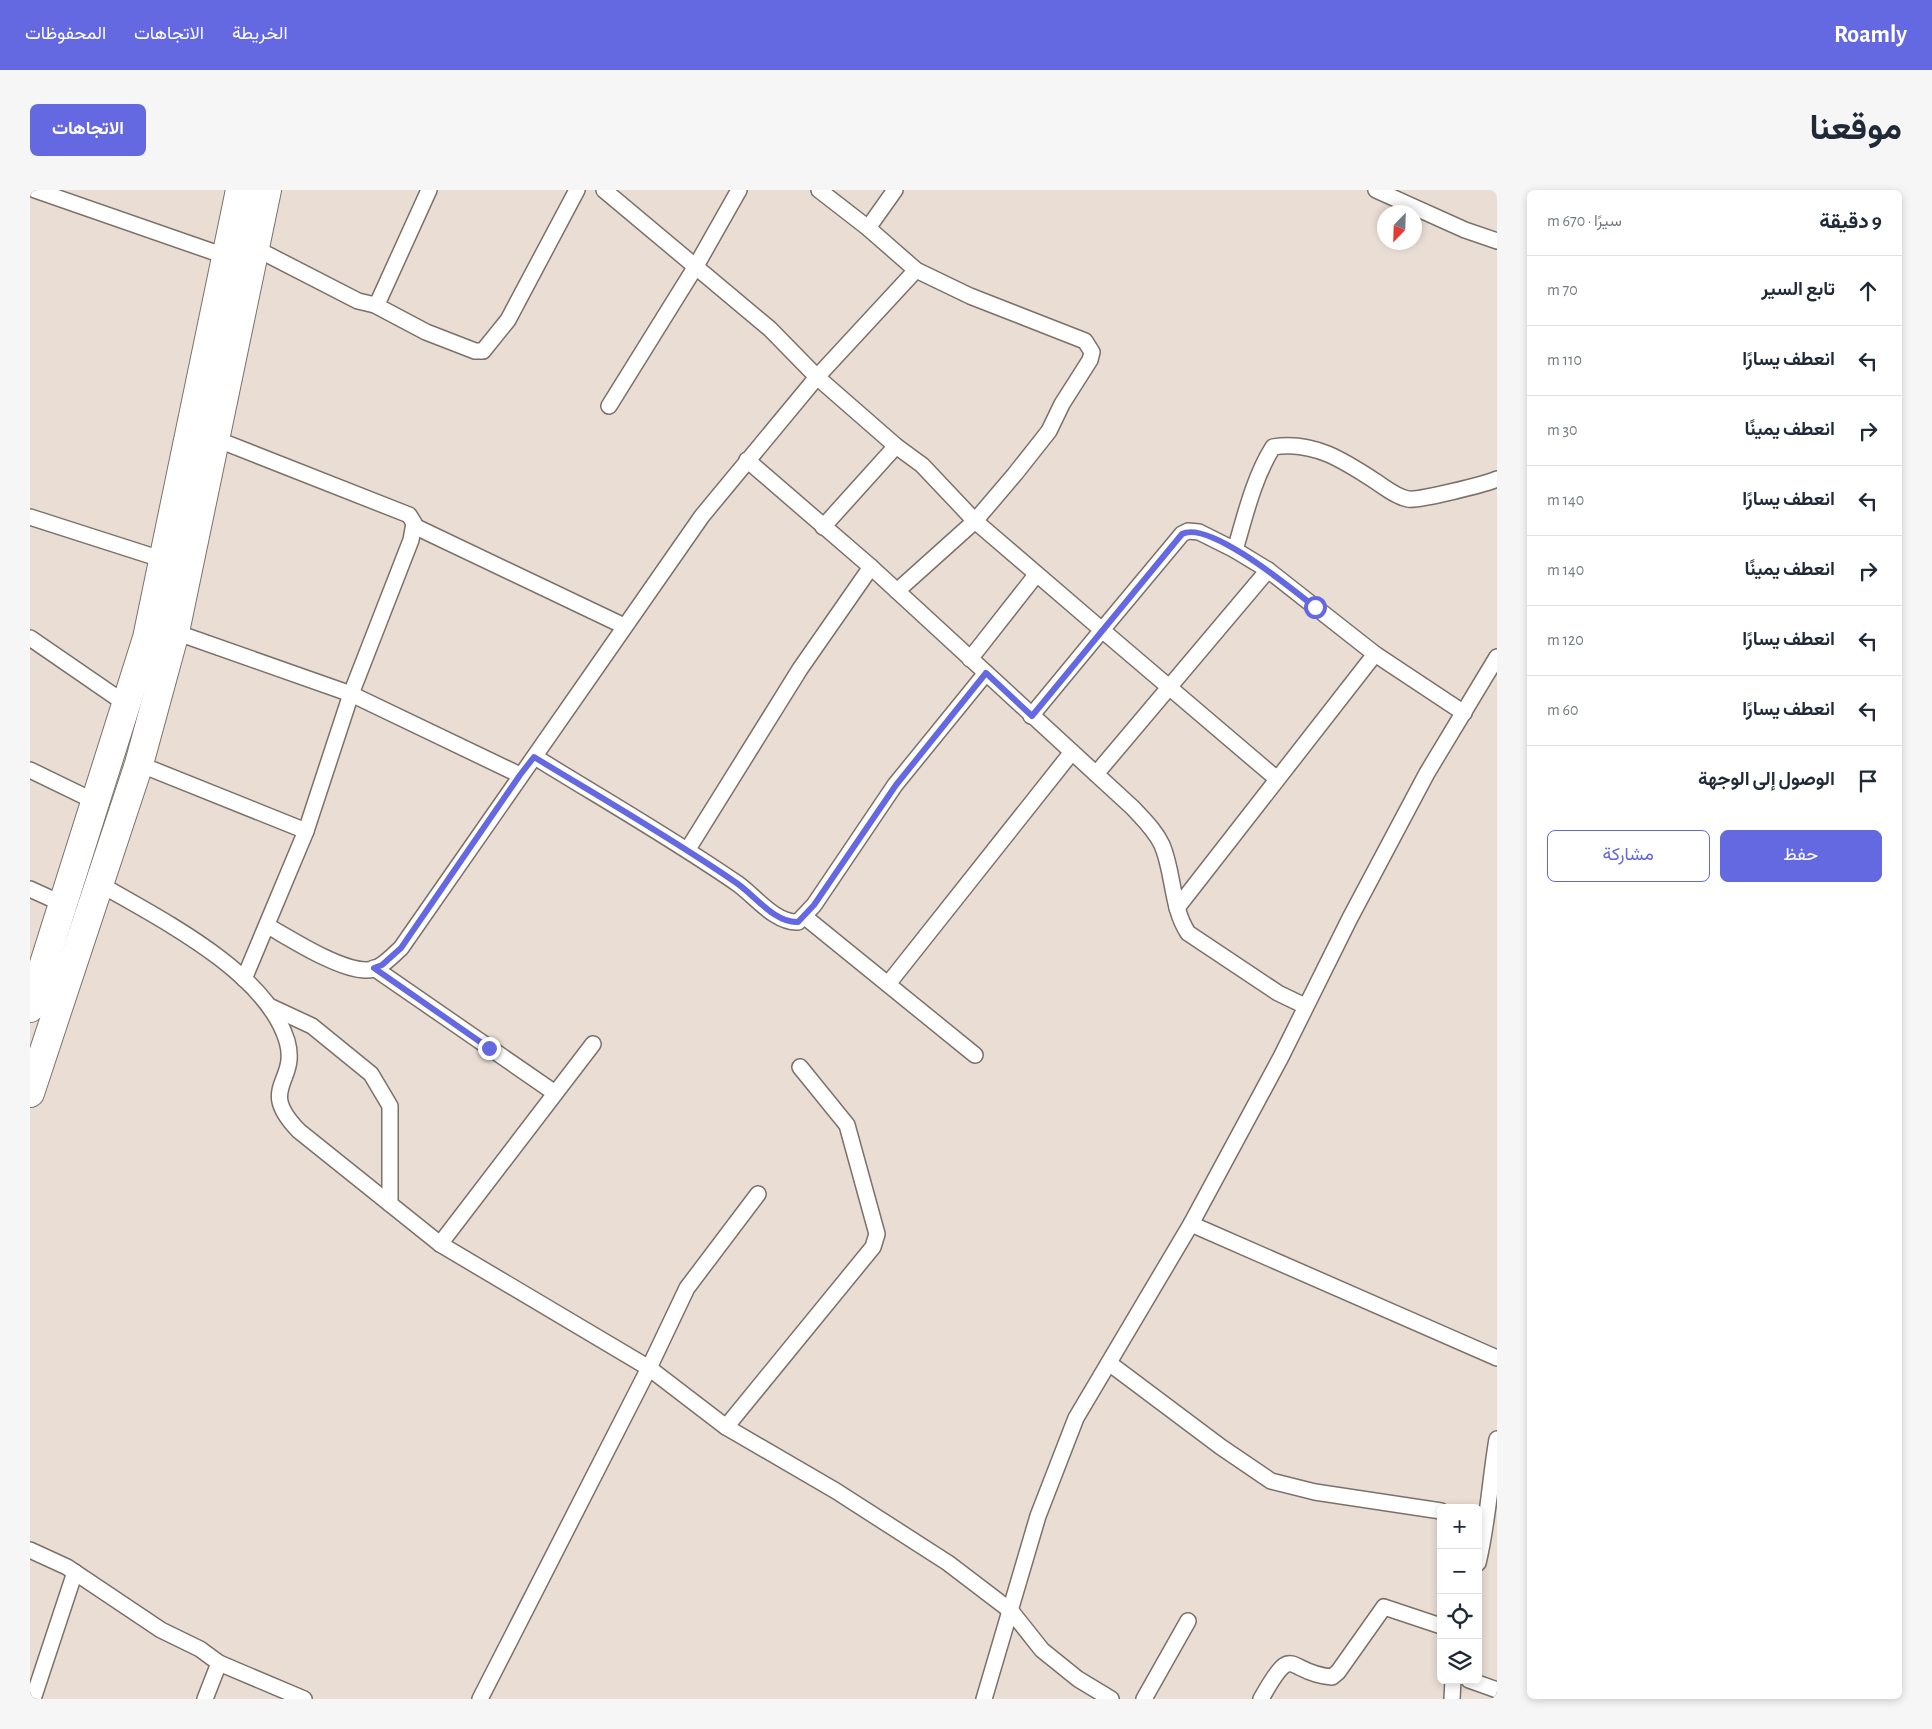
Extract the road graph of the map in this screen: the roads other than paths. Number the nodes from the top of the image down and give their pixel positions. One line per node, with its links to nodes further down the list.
1 (35, 190): 14 (street)
2 (240, 190): 14 (highway)
3 (266, 190): 13 (highway)
4 (429, 190): 17 (street)
5 (577, 190): 17 (street)
6 (604, 190): 15 (street)
7 (739, 190): 15 (street)
8 (819, 190): 11 (street)
9 (895, 190): 11 (street)
10 (1376, 190): 12 (street)
11 (868, 228): 16 (street)
12 (1497, 241)
13 (253, 247): 17 (street); 20 (highway)
14 (225, 256): 29 (highway)
15 (696, 266): 18 (street); 19 (street)
16 (916, 270): 18 (street); 25 (street)
17 (375, 305)
18 (817, 377): 21 (street); 22 (street)
19 (609, 406)
20 (216, 439): 26 (street); 36 (highway)
21 (896, 446): 25 (street); 27 (street)
22 (747, 460): 27 (street); 34 (street)
23 (1497, 479): 28 (street)
24 (30, 517): 29 (street)
25 (975, 521): 32 (street); 33 (street)
26 (414, 526): 34 (street); 43 (street)
27 (823, 527): 30 (street)
28 (1235, 550): 31 (street); 35 (street)
29 (164, 560): 44 (highway)
30 (871, 567): 33 (street); 56 (street)
31 (1268, 570): 38 (street); 42 (street)
32 (1036, 575): 35 (street); 40 (street)
33 (897, 591): 40 (street)
34 (624, 626): 48 (street)
35 (1102, 630): 42 (street); 46 (street)
36 (175, 632): 43 (street); 49 (highway)
37 (30, 638): 44 (street)
38 (1375, 654): 45 (street); 53 (street)
39 (1497, 658): 45 (street)
40 (970, 659): 41 (street)
41 (986, 673): 46 (street); 61 (street)
42 (1168, 686): 51 (street); 53 (street)
43 (351, 694): 52 (street); 55 (street)
44 (126, 704): 54 (highway)
45 (1464, 713): 67 (street)
46 (1032, 716): 47 (street)
47 (1072, 752): 51 (street); 65 (street)
48 (534, 757): 52 (street); 56 (street)
49 (140, 764): 55 (street); 57 (highway)
50 (30, 770): 54 (street)
51 (1096, 774): 60 (street)
52 (520, 775): 63 (street)
53 (1277, 779): 60 (street)
54 (96, 802): 59 (highway)
55 (306, 831): 62 (street)
56 (688, 849): 61 (street)
57 (98, 883): 64 (street); 72 (highway)
58 (30, 890): 59 (street)
59 (63, 904): 68 (highway)
60 (1177, 908): 67 (street)
61 (805, 917): 65 (street)
62 (268, 926): 63 (street); 64 (street)
63 (374, 968): 73 (street)
64 (244, 979): 66 (street)
65 (888, 984): 70 (street)
66 (269, 1006): 75 (street); 75 (street)
67 (1305, 1006): 76 (street)
68 (30, 1008)
69 (593, 1044): 73 (street)
70 (975, 1055)
71 (800, 1067): 81 (street)
72 (30, 1092)
73 (555, 1093): 77 (street)
74 (758, 1194): 80 (street)
75 (390, 1204): 77 (street)
76 (1190, 1224): 78 (street); 79 (street)
77 (440, 1244): 80 (street)
78 (1497, 1358)
79 (1109, 1363): 83 (street); 88 (street)
80 (649, 1368): 81 (street); 98 (street)
81 (726, 1427): 88 (street)
82 (1497, 1439): 84 (street)
83 (1437, 1510)
84 (1483, 1518): 85 (street)
85 (1480, 1549)
86 (30, 1550): 87 (street)
87 (75, 1572): 91 (street); 95 (street)
88 (1011, 1611): 99 (street); 100 (street)
89 (1188, 1621): 101 (street)
90 (1437, 1625): 102 (street)
91 (219, 1662): 96 (street); 97 (street)
92 (1453, 1684): 103 (street)
93 (1480, 1684): 94 (street)
94 (1497, 1690)
95 (33, 1699)
96 (205, 1699)
97 (304, 1699)
98 (480, 1699)
99 (984, 1699)
100 (1111, 1699)
101 (1144, 1699)
102 (1261, 1699)
103 (1452, 1699)

